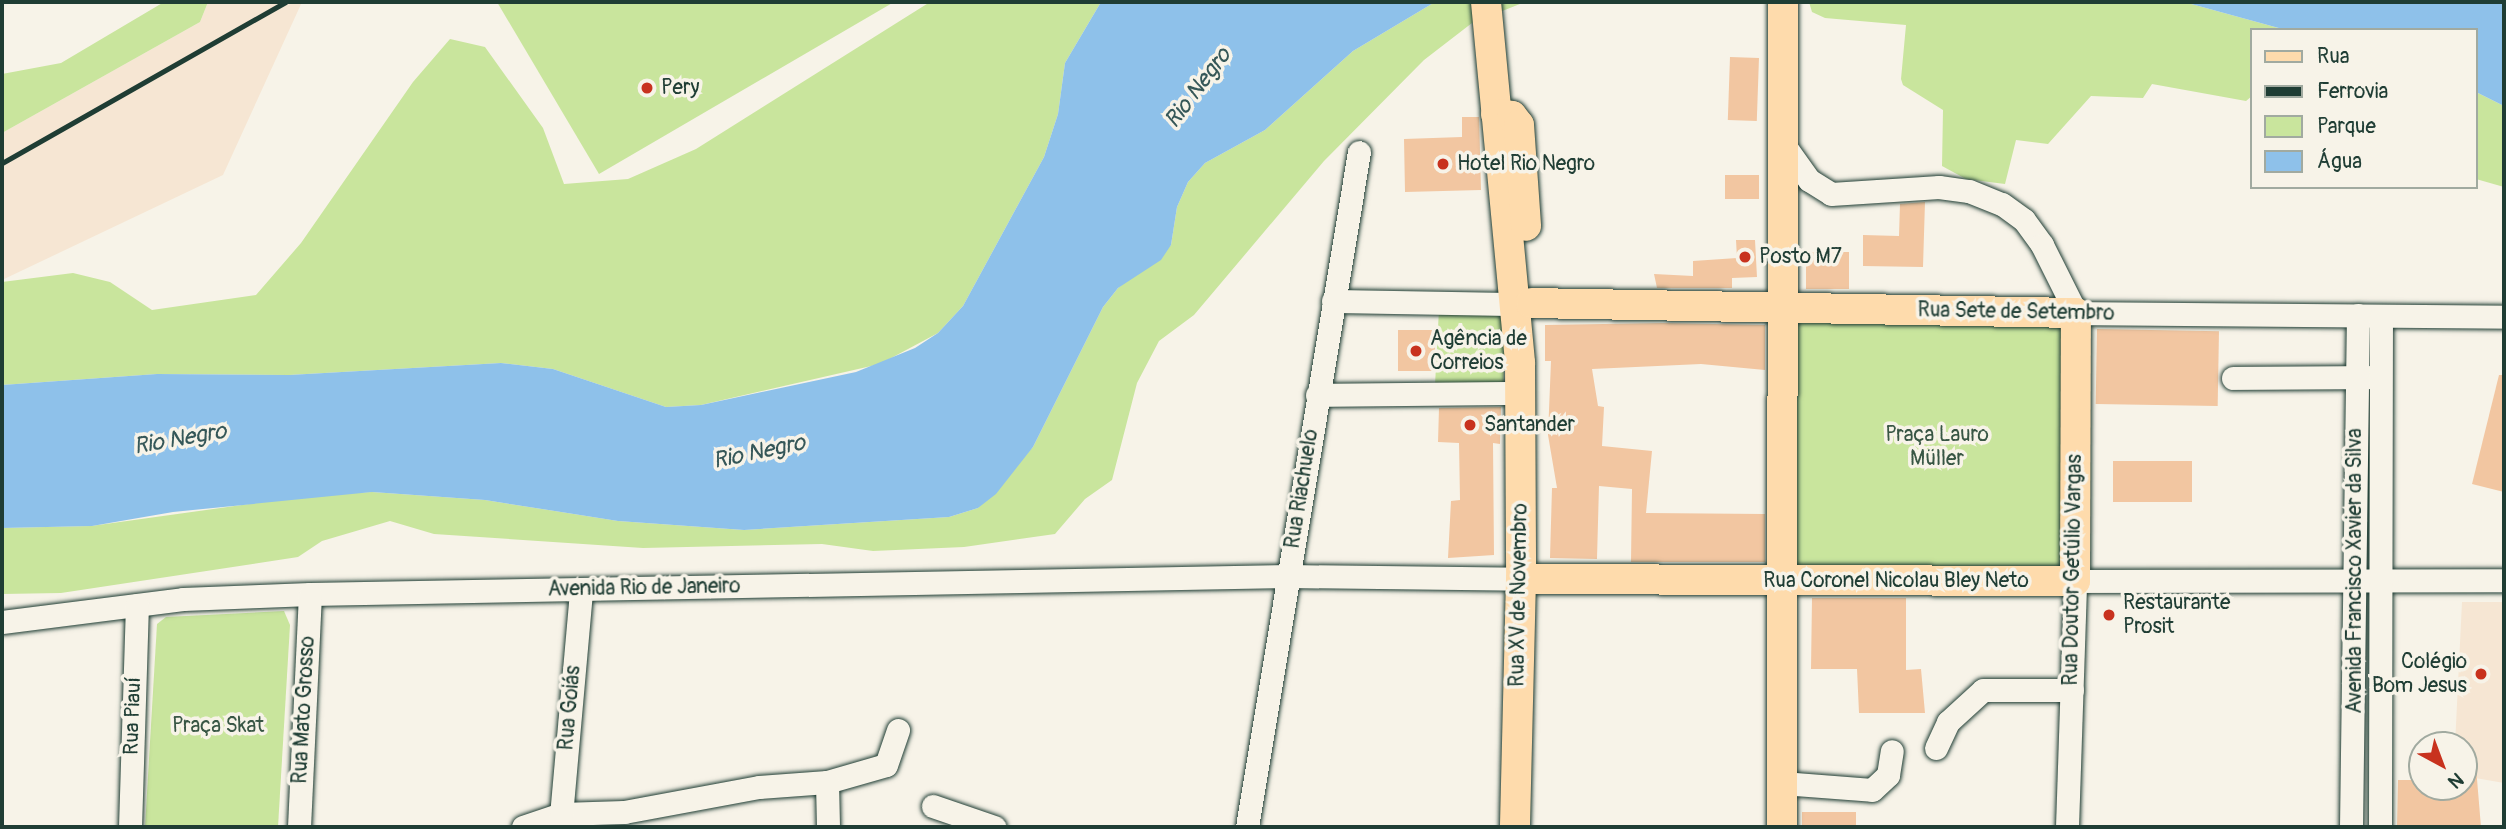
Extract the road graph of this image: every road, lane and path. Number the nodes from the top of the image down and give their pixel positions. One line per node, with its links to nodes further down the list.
1 (1486, 2): 6 (main road, Rua XV de Novembro)
2 (1783, 2): 3 (main road)
3 (1784, 145): 7 (main road); 8 (street)
4 (1360, 152): 5 (street, Rua Riachuelo)
5 (1332, 301): 6 (street, Rua Sete de Setembro); 16 (street, Rua Riachuelo)
6 (1522, 303): 7 (main road, Rua Sete de Setembro); 15 (main road, Rua XV de Novembro)
7 (1781, 308): 8 (main road, Rua Sete de Setembro); 23 (main road)
8 (2076, 313): 9 (street, Rua Sete de Setembro); 22 (main road, Rua Doutor Getúlio Vargas)
9 (2358, 315): 10 (street, Rua Sete de Setembro); 14 (street, Avenida Francisco Xavier da Silva)
10 (2381, 316): 11 (street, Rua Sete de Setembro); 12 (street, Avenida Francisco Xavier da Silva)
11 (2501, 317)
12 (2381, 376): 14 (street); 18 (street, Avenida Francisco Xavier da Silva)
13 (2233, 378): 14 (street)
14 (2358, 378): 20 (street, Avenida Francisco Xavier da Silva)
15 (1520, 393): 16 (street); 19 (main road, Rua XV de Novembro)
16 (1317, 395): 17 (street, Rua Riachuelo)
17 (1288, 576): 19 (street, Rua Coronel Nicolau Bley Neto); 24 (street, Avenida Rio de Janeiro); 43 (street, Rua Riachuelo)
18 (2384, 578): 20 (street, Rua Coronel Nicolau Bley Neto); 21 (street, Rua Coronel Nicolau Bley Neto); 30 (street, Avenida Francisco Xavier da Silva)
19 (1521, 579): 23 (main road, Rua Coronel Nicolau Bley Neto); 44 (main road, Rua XV de Novembro)
20 (2352, 579): 22 (street, Rua Coronel Nicolau Bley Neto); 29 (street, Avenida Francisco Xavier da Silva)
21 (2504, 580)
22 (2075, 581): 23 (main road, Rua Coronel Nicolau Bley Neto); 28 (street, Rua Doutor Getúlio Vargas)
23 (1782, 582): 35 (main road)
24 (581, 590): 25 (street, Avenida Rio de Janeiro); 37 (street, Rua Goiás)
25 (310, 594): 26 (street, Avenida Rio de Janeiro); 39 (street, Rua Mato Grosso)
26 (137, 606): 27 (street, Avenida Rio de Janeiro); 38 (street, Rua Piauí)
27 (2, 622)
28 (2072, 690): 32 (street); 46 (street, Rua Doutor Getúlio Vargas)
29 (2354, 719): 30 (street); 47 (street, Avenida Francisco Xavier da Silva)
30 (2381, 721): 48 (street, Avenida Francisco Xavier da Silva)
31 (898, 730): 34 (street)
32 (1936, 748)
33 (1892, 751): 35 (street)
34 (827, 782): 37 (street); 41 (street)
35 (1782, 783): 45 (main road)
36 (933, 806): 42 (street)
37 (561, 821): 40 (street)
38 (130, 827)
39 (299, 827)
40 (523, 827)
41 (828, 827)
42 (994, 827)
43 (1247, 827)
44 (1515, 827)
45 (1782, 827)
46 (2067, 827)
47 (2351, 827)
48 (2380, 827)

